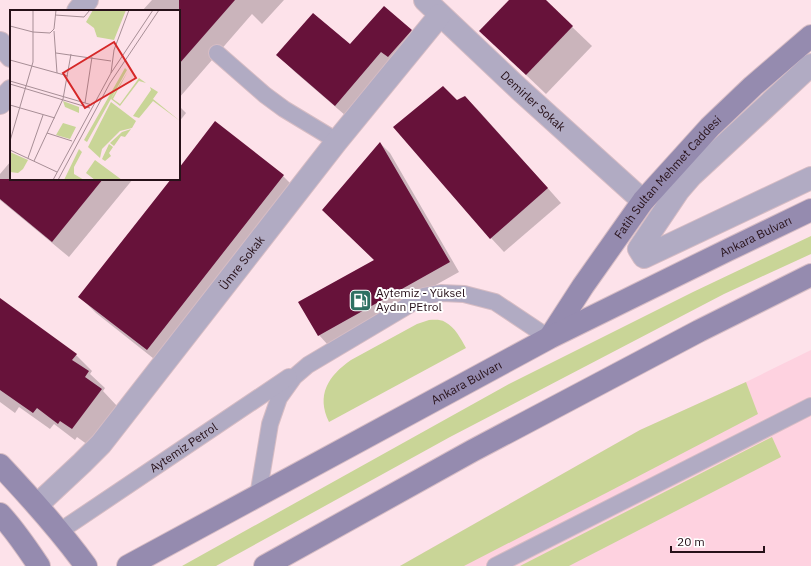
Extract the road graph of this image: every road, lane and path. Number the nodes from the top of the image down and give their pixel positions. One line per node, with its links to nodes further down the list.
1 (87, 0): 3 (street)
2 (424, 0): 4 (street, Demirler Sokak)
3 (79, 10)
4 (440, 15): 12 (street, Ümre Sokak); 14 (street, Demirler Sokak)
5 (811, 36): 14 (main road, Fatih Sultan Mehmet Caddesi)
6 (0, 43): 8 (street)
7 (217, 53): 12 (lane)
8 (10, 55)
9 (811, 65): 13 (street)
10 (10, 92): 11 (street)
11 (0, 103)
12 (338, 141): 22 (street, Ümre Sokak)
13 (811, 178)
14 (643, 201): 17 (main road, Fatih Sultan Mehmet Caddesi)
15 (811, 210): 17 (main road, Ankara Bulvarı)
16 (811, 275): 28 (main road)
17 (549, 338): 18 (lane, Aytemiz Petrol); 21 (main road, Ankara Bulvarı)
18 (308, 365): 21 (lane, Aytemiz Petrol); 24 (lane, Aytemiz Petrol)
19 (811, 406): 29 (lane)
20 (0, 465): 22 (main road)
21 (258, 496): 27 (main road, Ankara Bulvarı)
22 (37, 504): 24 (main road)
23 (0, 514): 25 (main road)
24 (60, 532): 26 (main road)
25 (39, 566)
26 (86, 566)
27 (128, 566)
28 (265, 566)
29 (495, 566)

